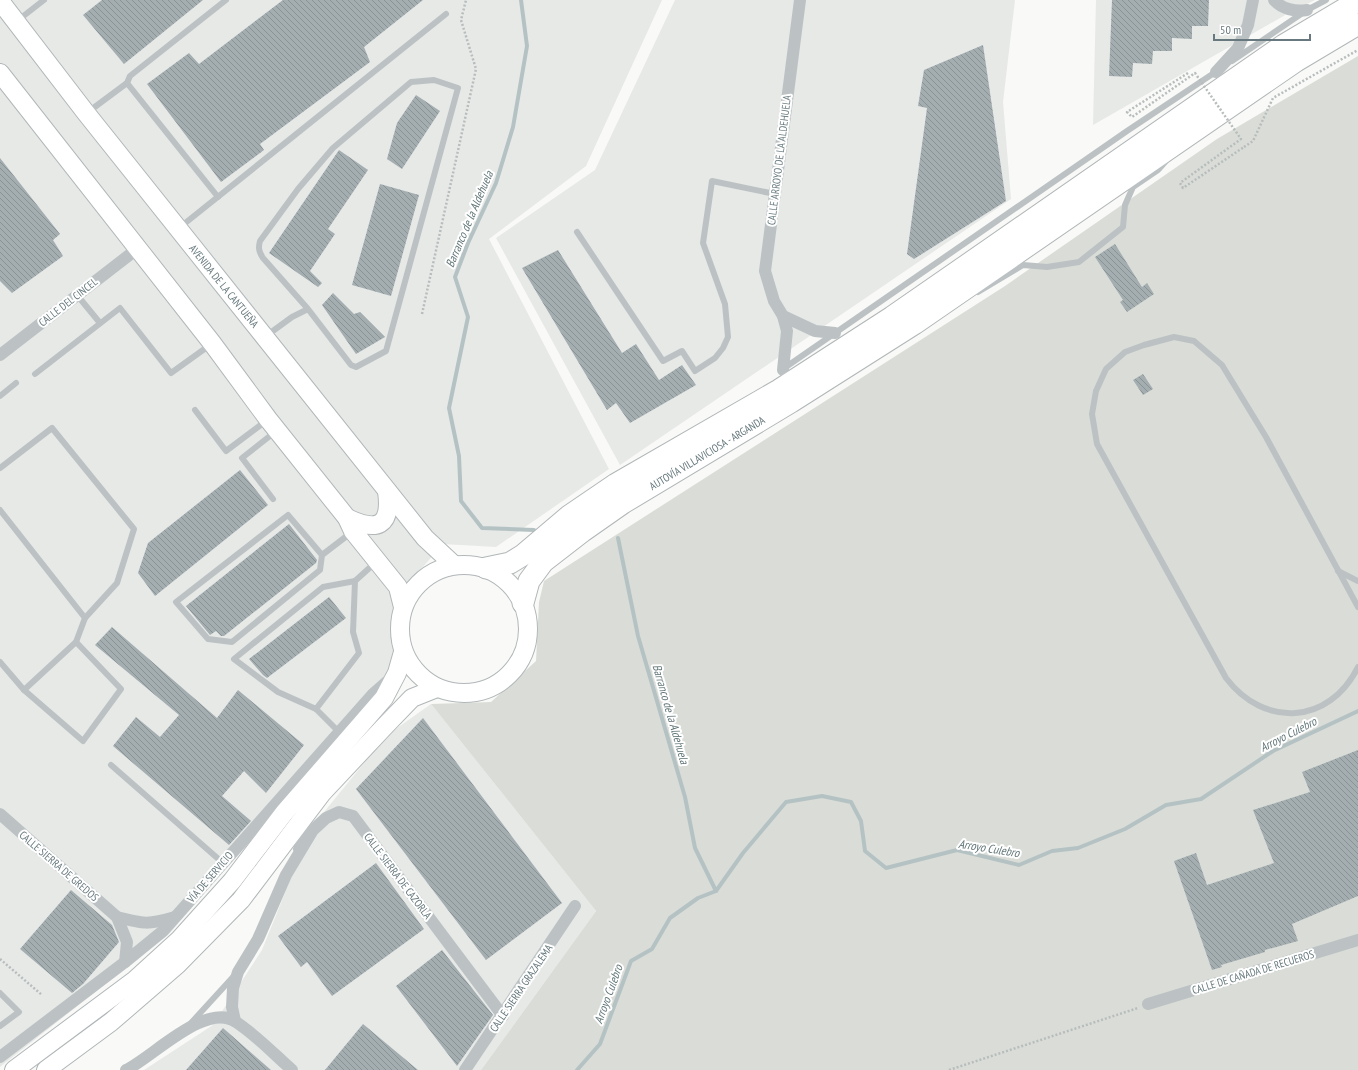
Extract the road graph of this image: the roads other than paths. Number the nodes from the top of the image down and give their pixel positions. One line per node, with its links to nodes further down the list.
1 (0, 0): 11 (main road, AVENIDA DE LA CANTUEÑA)
2 (44, 0): 11 (lane)
3 (226, 0): 16 (lane)
4 (800, 0): 20 (street, CALLE ARROYO DE LA ALDEHUELA)
5 (1253, 0): 14 (street)
6 (1274, 0): 9 (street)
7 (1326, 0): 9 (lane)
8 (1358, 1): 42 (highway)
9 (1307, 10): 14 (lane)
10 (446, 14): 21 (lane)
11 (17, 21): 18 (main road, AVENIDA DE LA CANTUEÑA)
12 (1358, 24): 17 (highway)
13 (1358, 39): 17 (highway)
14 (1216, 72): 32 (lane)
15 (4, 81): 24 (main road)
16 (127, 83): 18 (lane); 21 (lane)
17 (1236, 102): 19 (highway, AUTOVÍA VILLAVICIOSA - ARGANDA)
18 (86, 113): 22 (main road, AVENIDA DE LA CANTUEÑA)
19 (1191, 133): 26 (lane); 31 (highway, AUTOVÍA VILLAVICIOSA - ARGANDA)
20 (775, 194): 23 (lane); 29 (street, CALLE ARROYO DE LA ALDEHUELA)
21 (218, 197): 22 (lane)
22 (178, 229): 33 (main road, AVENIDA DE LA CANTUEÑA)
23 (577, 232)
24 (137, 249): 25 (street, CALLE DEL CINCEL); 34 (main road)
25 (77, 295): 30 (lane); 35 (street, CALLE DEL CINCEL)
26 (969, 296)
27 (962, 300): 31 (lane)
28 (308, 308): 28 (lane); 33 (lane)
29 (783, 316): 32 (street); 36 (street, CALLE ARROYO DE LA ALDEHUELA)
30 (100, 323): 34 (lane); 37 (lane)
31 (914, 324): 55 (highway, AUTOVÍA VILLAVICIOSA - ARGANDA)
32 (835, 333): 36 (lane)
33 (265, 337): 44 (main road, AVENIDA DE LA CANTUEÑA)
34 (212, 343): 41 (main road)
35 (0, 355)
36 (783, 370): 42 (highway)
37 (35, 374)
38 (16, 383): 39 (lane)
39 (0, 396)
40 (195, 410): 41 (lane)
41 (272, 425): 45 (lane); 47 (main road)
42 (668, 454): 51 (highway)
43 (0, 468): 58 (lane)
44 (387, 491): 47 (main road); 50 (main road, AVENIDA DE LA CANTUEÑA)
45 (273, 499)
46 (0, 510): 58 (lane)
47 (350, 525): 48 (lane); 49 (main road)
48 (322, 555): 48 (lane)
49 (377, 561): 53 (lane); 57 (main road)
50 (454, 565): 51 (main road); 57 (main road)
51 (486, 568): 55 (main road)
52 (1337, 571): 54 (lane); 56 (lane); 62 (lane)
53 (355, 581): 66 (lane); 66 (lane)
54 (1358, 581)
55 (523, 603): 64 (main road)
56 (1358, 606)
57 (403, 607): 60 (main road)
58 (85, 618): 59 (lane)
59 (76, 642): 65 (lane); 65 (lane)
60 (403, 652): 63 (main road); 64 (main road)
61 (0, 662): 65 (lane)
62 (1358, 667)
63 (397, 673): 67 (street, VÍA DE SERVICIO); 86 (main road)
64 (437, 688): 69 (main road)
65 (24, 690)
66 (316, 709): 67 (lane)
67 (339, 732): 71 (street, VÍA DE SERVICIO)
68 (111, 766): 71 (lane)
69 (312, 808): 72 (lane); 87 (main road)
70 (0, 814): 74 (street, CALLE SIERRA DE GREDOS)
71 (223, 863): 75 (street, VÍA DE SERVICIO)
72 (286, 875): 78 (street); 81 (street, CALLE SIERRA DE CAZORLA)
73 (575, 906): 81 (street, CALLE SIERRA GRAZALEMA)
74 (117, 917): 75 (street, CALLE SIERRA DE GREDOS); 77 (street, CALLE SIERRA DE GREDOS)
75 (175, 917): 77 (street, VÍA DE SERVICIO)
76 (1358, 940): 80 (street, CALLE DE CAÑADA DE RECUEROS)
77 (125, 962): 85 (street, VÍA DE SERVICIO)
78 (238, 972): 82 (street); 84 (lane)
79 (0, 993): 83 (lane)
80 (1148, 1004)
81 (503, 1016): 90 (street, CALLE SIERRA GRAZALEMA)
82 (235, 1021): 84 (street); 89 (street)
83 (0, 1026)
84 (183, 1032): 88 (street)
85 (0, 1057)
86 (14, 1070)
87 (46, 1070)
88 (126, 1070)
89 (292, 1070)
90 (465, 1070)

